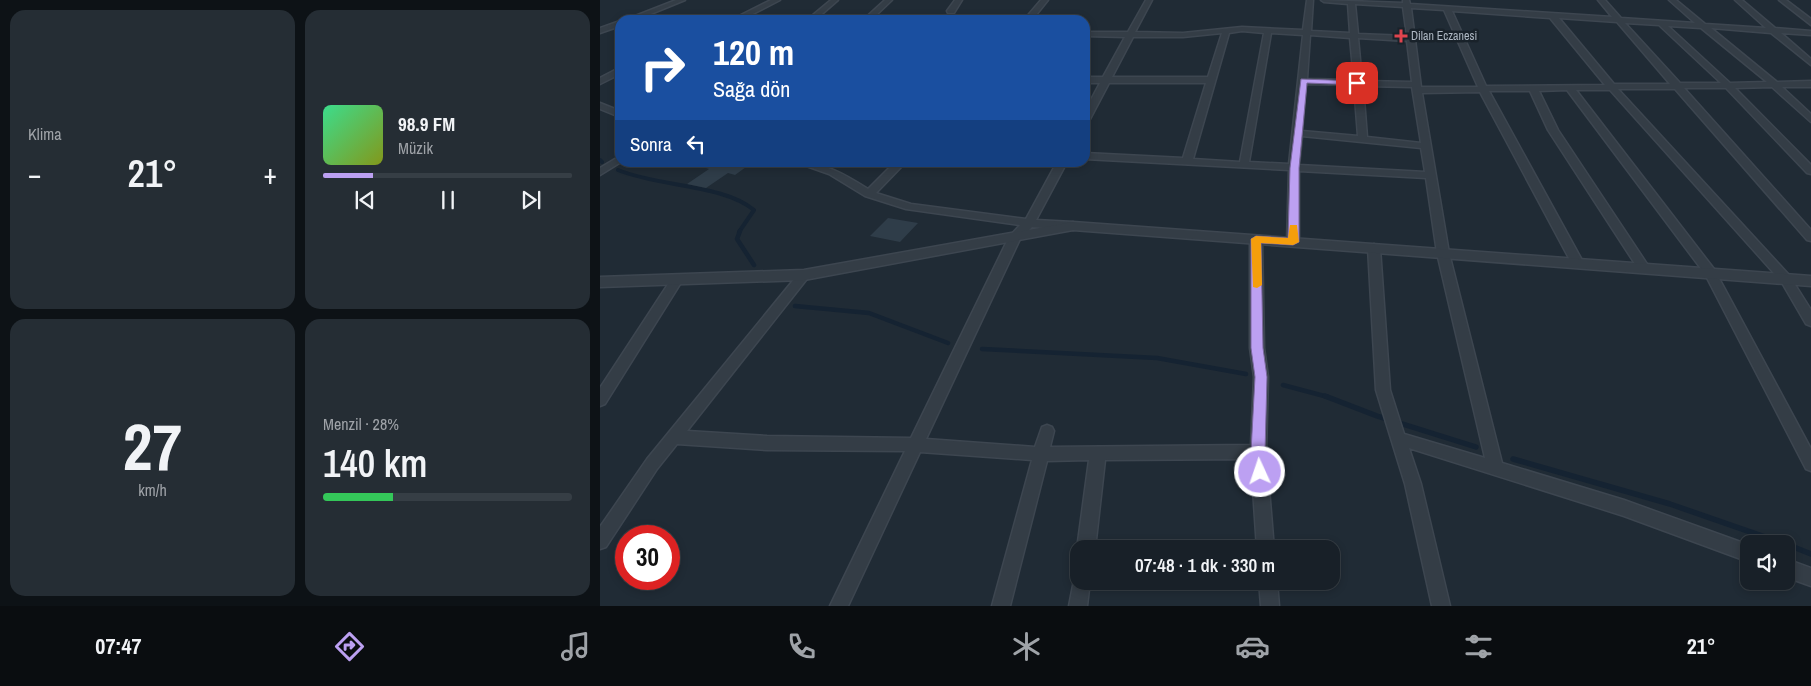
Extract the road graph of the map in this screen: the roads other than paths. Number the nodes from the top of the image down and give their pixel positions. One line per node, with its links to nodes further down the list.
1 (682, 0): 18 (street)
2 (777, 0): 19 (street)
3 (835, 0): 20 (street)
4 (889, 0): 21 (street)
5 (959, 0): 17 (street)
6 (1045, 0): 22 (street)
7 (1149, 0): 36 (street)
8 (1310, 0): 33 (street)
9 (1324, 0): 14 (street)
10 (1601, 0): 24 (street)
11 (1672, 0): 28 (street)
12 (1738, 0): 32 (street)
13 (1782, 0): 25 (street)
14 (1351, 2): 15 (street); 37 (street)
15 (1406, 2): 16 (street); 38 (street)
16 (1447, 8): 23 (street); 55 (street)
17 (950, 11)
18 (642, 15)
19 (746, 15)
20 (817, 15)
21 (872, 15)
22 (1032, 15)
23 (1553, 16): 24 (street); 51 (street)
24 (1621, 21): 26 (street); 50 (street)
25 (1811, 23)
26 (1662, 24): 28 (street); 49 (street)
27 (615, 25): 30 (street)
28 (1706, 27): 32 (street); 47 (street)
29 (1268, 30): 31 (street); 33 (street); 66 (street)
30 (600, 31)
31 (1226, 31): 36 (street); 44 (street)
32 (1773, 31): 34 (street); 39 (street)
33 (1306, 32): 37 (street); 45 (street)
34 (1811, 33)
35 (1090, 34): 36 (street)
36 (1130, 35): 43 (street)
37 (1353, 35): 38 (street); 46 (street)
38 (1411, 39): 52 (street)
39 (1811, 63)
40 (615, 73): 41 (street)
41 (600, 80)
42 (1090, 80): 43 (street)
43 (1106, 80): 44 (street); 57 (street)
44 (1211, 80): 65 (street)
45 (1304, 81): 46 (street); 60 (street)
46 (1357, 83): 52 (street); 61 (street)
47 (1774, 84): 48 (street); 49 (street); 59 (street)
48 (1811, 84)
49 (1728, 85): 50 (street); 71 (street)
50 (1677, 86): 51 (street); 78 (street)
51 (1613, 87): 54 (street); 87 (street)
52 (1416, 88): 55 (street); 62 (street)
53 (1533, 88): 54 (street); 55 (street); 84 (street)
54 (1570, 88): 85 (street)
55 (1483, 89): 83 (street)
56 (600, 106): 58 (street)
57 (1090, 110)
58 (615, 112)
59 (1811, 119)
60 (1298, 133): 61 (street); 70 (street)
61 (1363, 140): 62 (street)
62 (1426, 146): 73 (street)
63 (1090, 156): 65 (street)
64 (615, 162): 72 (street)
65 (1187, 162): 66 (street)
66 (1244, 165): 70 (street)
67 (816, 167): 74 (street)
68 (896, 167): 74 (street)
69 (1059, 167): 75 (street)
70 (1294, 168): 73 (street); 80 (street)
71 (1811, 170)
72 (600, 172)
73 (1431, 176): 82 (street)
74 (869, 194): 75 (street)
75 (1029, 223): 76 (street); 77 (street)
76 (1073, 226): 77 (street); 79 (street)
77 (1015, 236): 86 (street); 96 (street)
78 (1811, 237)
79 (1256, 239): 80 (street); 97 (street)
80 (1293, 242): 81 (street)
81 (1374, 248): 82 (street); 95 (street)
82 (1443, 253): 83 (street); 101 (street)
83 (1577, 262): 84 (street)
84 (1642, 267): 85 (street)
85 (1710, 272): 87 (street); 100 (street)
86 (804, 275): 88 (street); 94 (street)
87 (1785, 278): 89 (street); 91 (street)
88 (676, 280): 90 (street); 92 (street)
89 (1811, 281)
90 (600, 282)
91 (1811, 321)
92 (600, 400)
93 (1047, 431): 99 (street)
94 (674, 437): 96 (street); 104 (street)
95 (1397, 438): 101 (street); 114 (street)
96 (915, 445): 99 (street); 110 (street)
97 (1258, 452): 98 (street); 103 (street)
98 (1098, 453): 99 (street); 102 (street)
99 (1041, 454): 111 (street)
100 (1811, 464)
101 (1495, 468): 105 (street)
102 (1087, 540)
103 (1265, 540)
104 (600, 541)
105 (1740, 551)
106 (1795, 571): 107 (street)
107 (1811, 577)
108 (1081, 590): 112 (street)
109 (1269, 590): 113 (street)
110 (838, 606)
111 (1001, 606)
112 (1078, 606)
113 (1270, 606)
114 (1441, 606)

